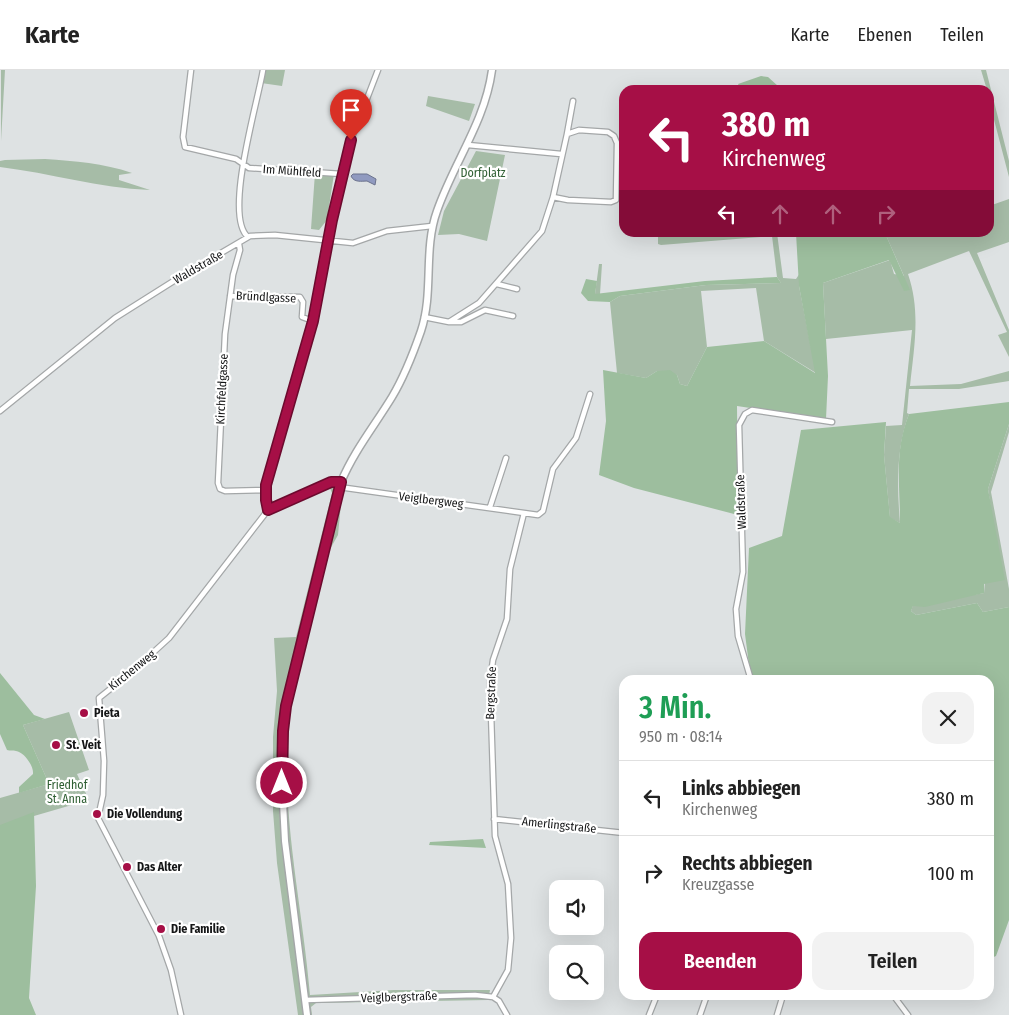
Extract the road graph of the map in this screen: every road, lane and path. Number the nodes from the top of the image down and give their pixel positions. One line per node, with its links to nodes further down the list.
1 (191, 70): 9 (street, Im Mühlfeld)
2 (264, 70): 9 (street)
3 (378, 70): 10 (street)
4 (492, 70): 7 (main road)
5 (572, 101): 6 (street)
6 (567, 134): 8 (street); 11 (street)
7 (468, 145): 8 (street); 12 (main road)
8 (561, 154): 11 (street)
9 (243, 164): 10 (street, Im Mühlfeld); 13 (street)
10 (342, 174): 14 (street)
11 (553, 197): 16 (street)
12 (432, 226): 14 (street); 20 (main road)
13 (248, 237): 14 (street); 15 (street, Waldstraße)
14 (328, 240): 21 (street)
15 (239, 244): 18 (street, Kirchfeldgasse); 24 (street, Waldstraße)
16 (497, 284): 17 (street); 22 (street)
17 (517, 290)
18 (230, 296): 21 (street, Bründlgasse); 28 (street, Kirchfeldgasse)
19 (513, 316): 22 (street)
20 (424, 317): 22 (street); 27 (main road)
21 (313, 321): 28 (street)
22 (449, 322)
23 (590, 394): 31 (street)
24 (0, 411)
25 (832, 422): 32 (street, Waldstraße)
26 (506, 458): 29 (street)
27 (340, 484): 29 (street, Veiglbergweg); 30 (street, Kirchenweg); 36 (main road)
28 (266, 490): 30 (street)
29 (490, 507): 31 (street, Veiglbergweg)
30 (268, 510): 41 (street, Kirchenweg)
31 (524, 513): 33 (street, Bergstraße)
32 (750, 675)
33 (494, 819): 34 (street, Amerlingstraße); 35 (street, Bergstraße)
34 (619, 832)
35 (493, 997): 36 (street, Veiglbergstraße); 43 (street)
36 (305, 1000): 42 (main road)
37 (655, 1000): 44 (street)
38 (705, 1000): 45 (street)
39 (781, 1000): 46 (street)
40 (897, 1000): 47 (street)
41 (182, 1015)
42 (307, 1015)
43 (507, 1015)
44 (649, 1015)
45 (700, 1015)
46 (776, 1015)
47 (908, 1015)

